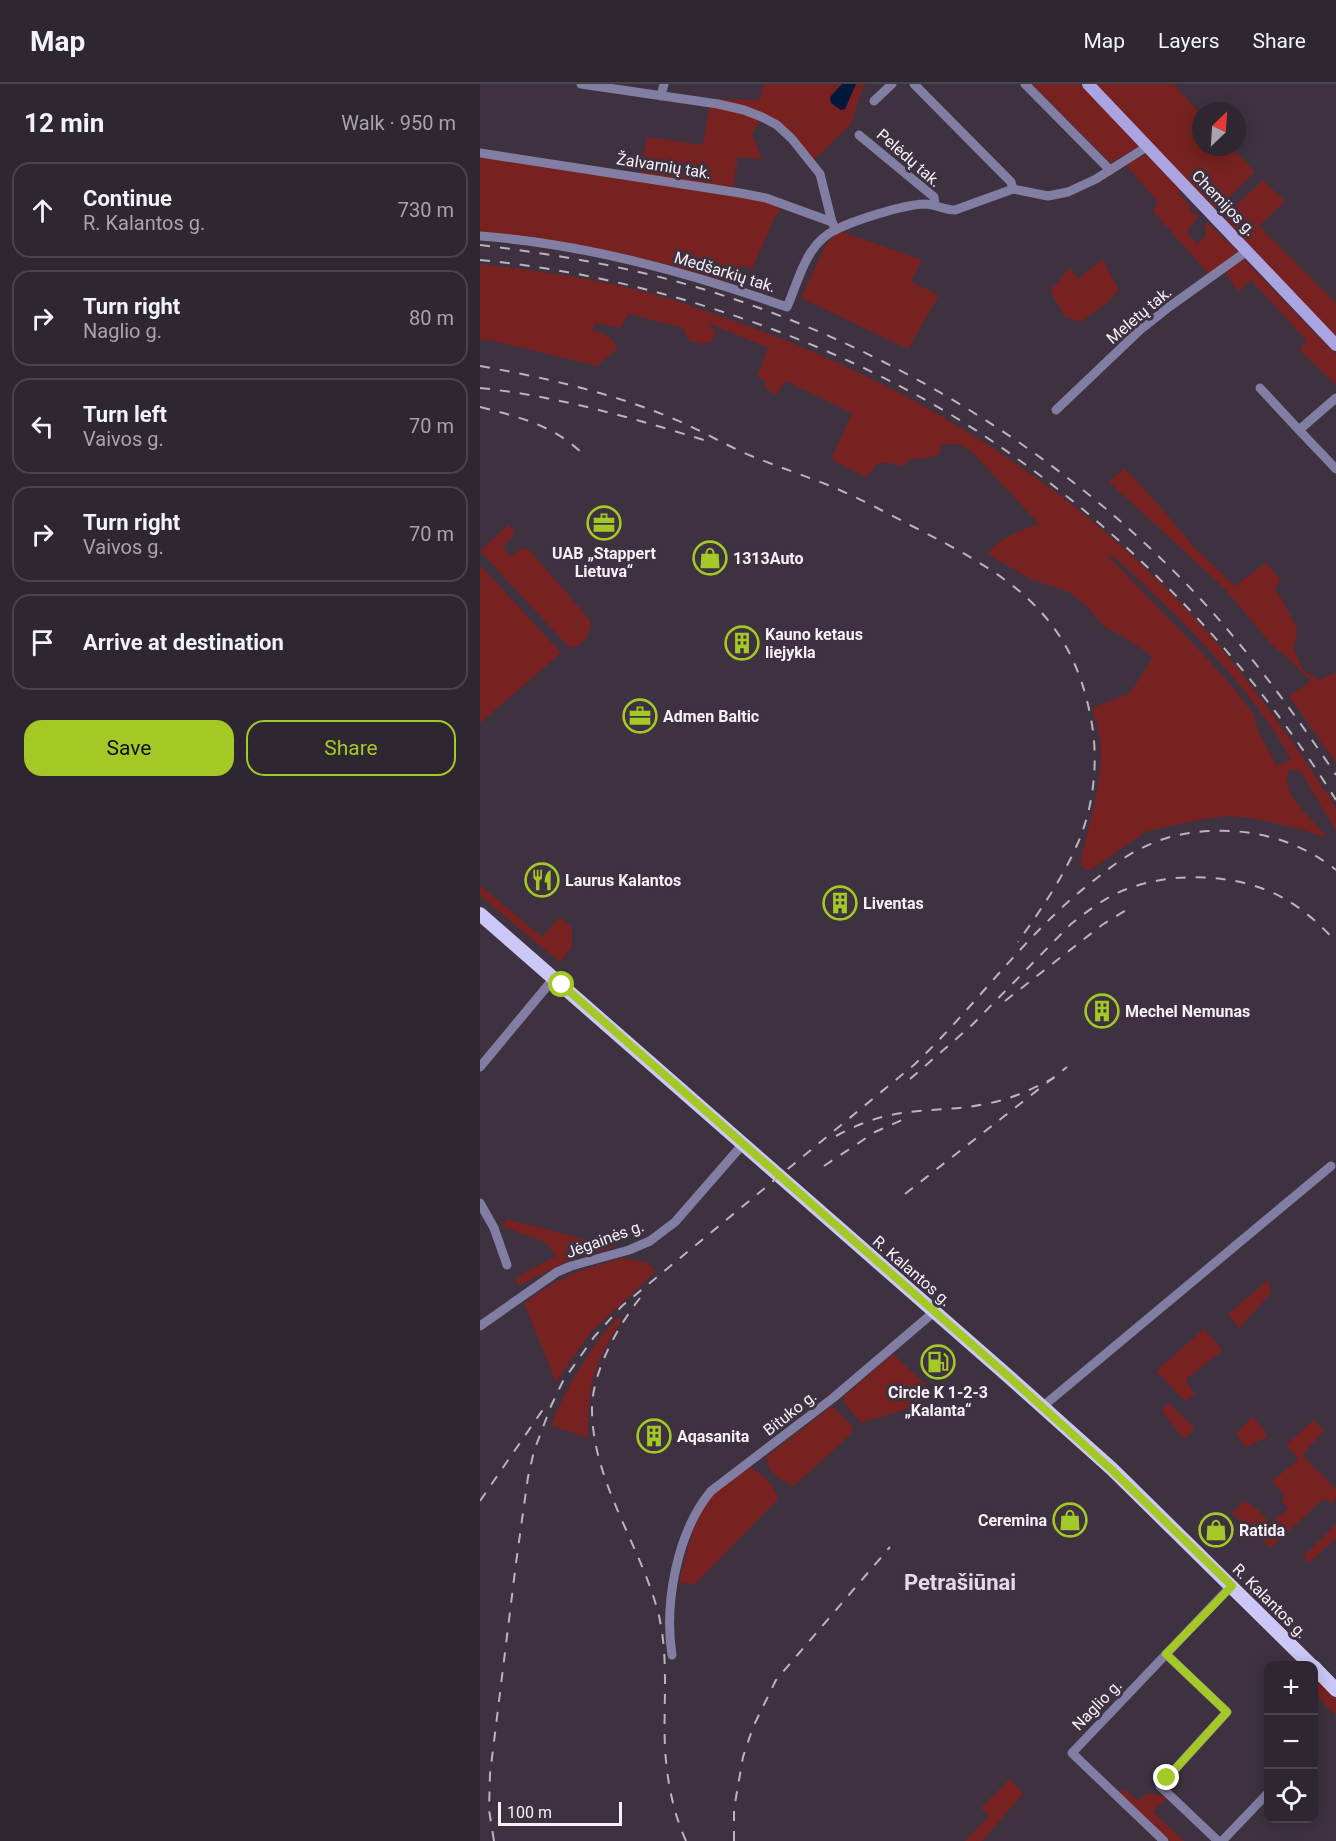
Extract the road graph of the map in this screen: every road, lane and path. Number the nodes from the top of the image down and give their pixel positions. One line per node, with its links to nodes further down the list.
1 (581, 84): 7 (street)
2 (664, 84): 7 (street)
3 (892, 84): 8 (street)
4 (914, 84): 13 (street)
5 (1025, 84): 12 (street)
6 (1088, 84): 10 (main road, Chemijos g.)
7 (661, 96): 15 (street)
8 (874, 101)
9 (859, 135): 14 (street, Pelėdų tak.)
10 (1148, 146): 12 (street); 17 (main road, Chemijos g.)
11 (480, 153): 15 (street, Žalvarnių tak.)
12 (1110, 170): 13 (street)
13 (1013, 189): 14 (street, Medšarkių tak.)
14 (935, 205): 15 (street, Medšarkių tak.)
15 (834, 226): 16 (street, Medšarkių tak.)
16 (480, 236)
17 (1247, 251): 18 (main road, Chemijos g.); 21 (street, Meletų tak.)
18 (1336, 345)
19 (1260, 388): 22 (street)
20 (1336, 398): 22 (street)
21 (1056, 410)
22 (1299, 430): 23 (street)
23 (1336, 469)
24 (480, 914): 25 (main road, R. Kalantos g.)
25 (554, 978): 26 (street); 27 (main road, R. Kalantos g.)
26 (480, 1067)
27 (743, 1144): 31 (main road, R. Kalantos g.); 32 (street, Jėgainės g.)
28 (1331, 1166): 33 (street)
29 (480, 1203): 30 (street)
30 (507, 1265)
31 (934, 1312): 33 (main road, R. Kalantos g.); 36 (street, Bituko g.)
32 (480, 1326)
33 (1042, 1407): 34 (main road, R. Kalantos g.)
34 (1232, 1586): 35 (street, Naglio g.); 37 (main road, R. Kalantos g.)
35 (1166, 1654): 40 (street); 43 (street, Naglio g.)
36 (672, 1655)
37 (1308, 1661)
38 (1318, 1671): 39 (main road, R. Kalantos g.)
39 (1336, 1690)
40 (1167, 1778)
41 (1160, 1786): 44 (street)
42 (1264, 1798): 44 (street)
43 (1164, 1841)
44 (1220, 1841)

